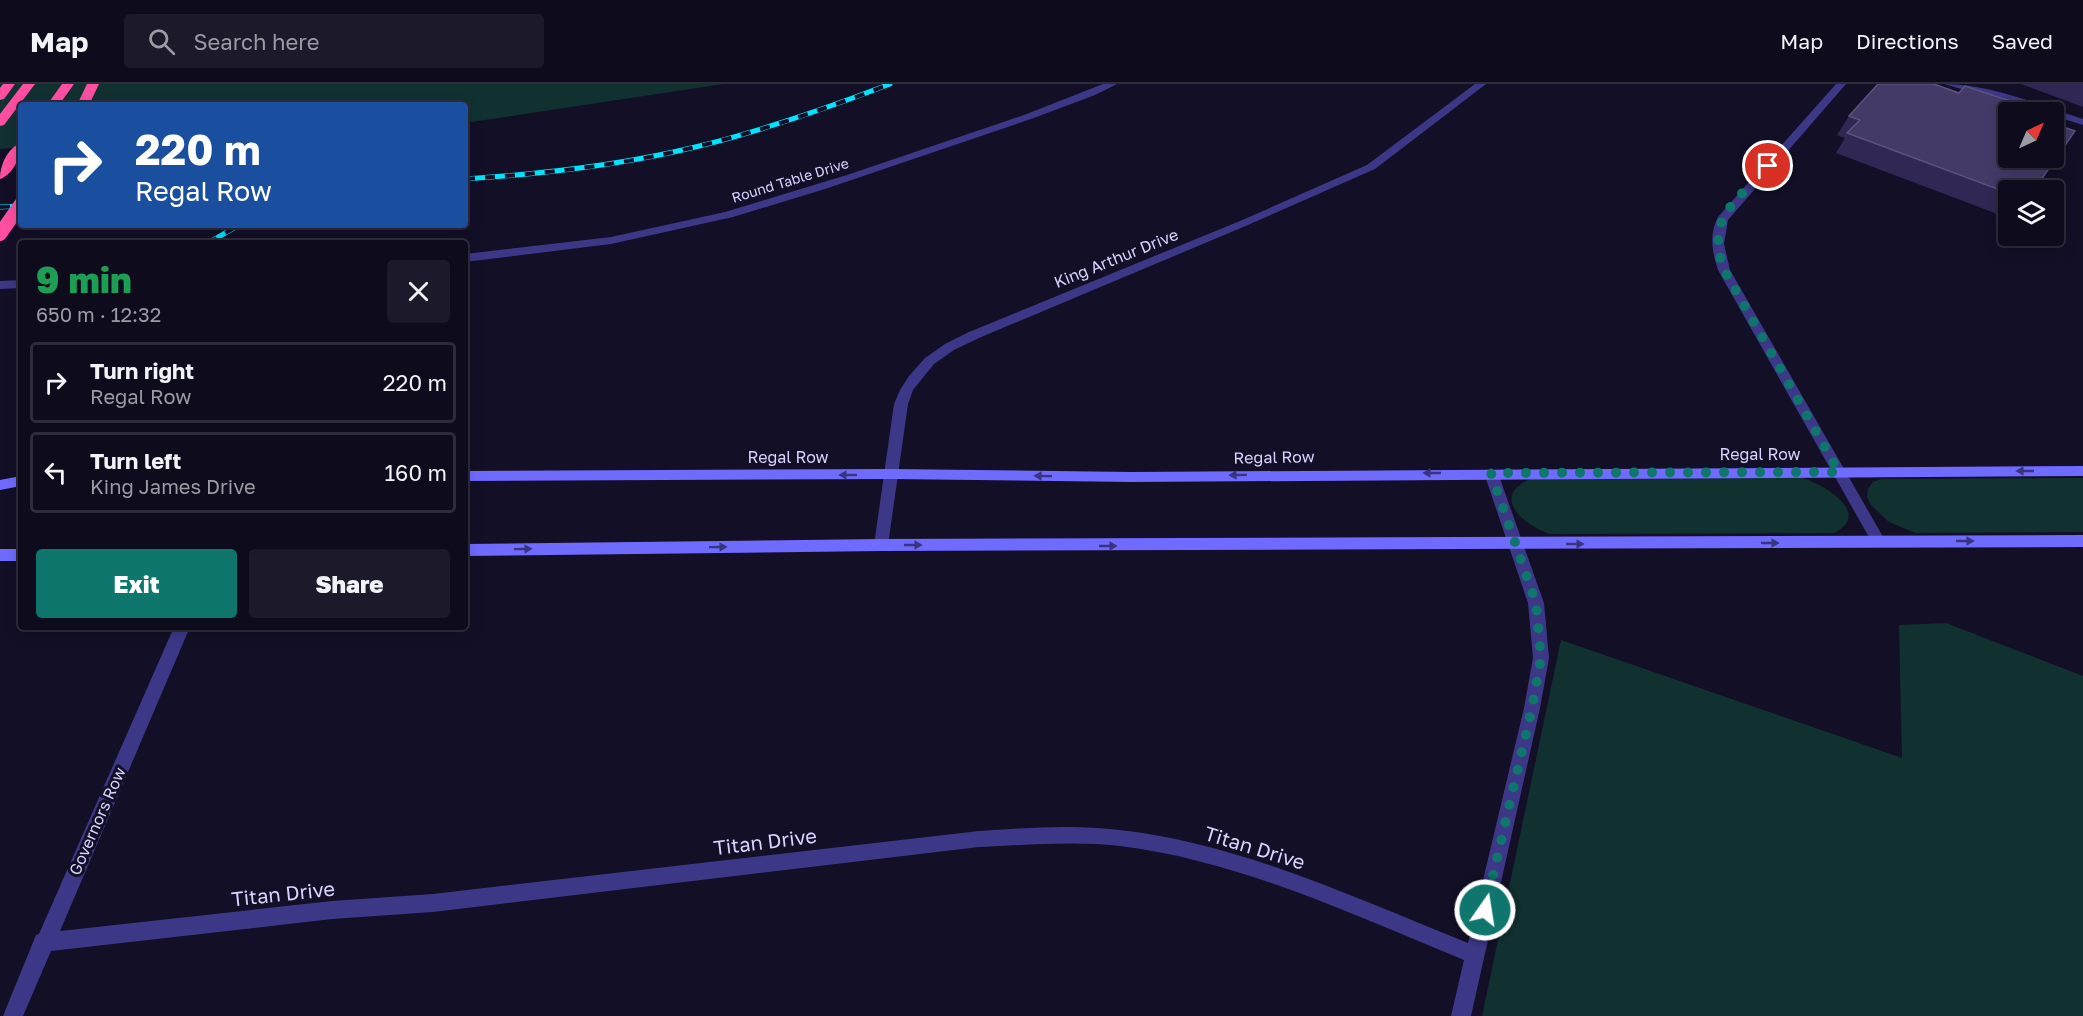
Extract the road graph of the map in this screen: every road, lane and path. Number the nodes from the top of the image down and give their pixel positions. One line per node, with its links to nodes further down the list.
1 (9, 84): 9 (highway)
2 (29, 84): 12 (highway)
3 (68, 84): 10 (highway)
4 (93, 84): 11 (highway)
5 (1112, 84): 18 (street, Round Table Drive)
6 (1481, 84): 24 (street, King Arthur Drive)
7 (1841, 84): 22 (street)
8 (1949, 84): 13 (street)
9 (0, 96)
10 (55, 102)
11 (84, 102)
12 (0, 122)
13 (2083, 122)
14 (18, 151): 15 (highway)
15 (0, 175)
16 (18, 208): 17 (highway, bridge)
17 (0, 234)
18 (468, 258)
19 (18, 284): 20 (street)
20 (0, 285)
21 (2083, 471): 22 (main road, Regal Row, one-way to 22)
22 (1839, 472): 23 (main road, Regal Row); 29 (street)
23 (1491, 473): 24 (main road, Regal Row, one-way to 24); 30 (street)
24 (891, 474): 25 (main road, Regal Row, one-way to 25); 31 (street, King Arthur Drive)
25 (468, 476)
26 (18, 482): 27 (main road)
27 (0, 485)
28 (2083, 541): 29 (main road, one-way to 28)
29 (1879, 542): 30 (main road, one-way to 29)
30 (1516, 544): 31 (main road, one-way to 30); 37 (street)
31 (881, 545): 32 (main road, one-way to 31)
32 (468, 549)
33 (0, 555): 34 (main road)
34 (18, 555)
35 (181, 630): 36 (street, Governors Row)
36 (43, 942): 37 (street, Titan Drive); 38 (street, Governors Row)
37 (1475, 955): 39 (street)
38 (13, 1016)
39 (1461, 1016)

